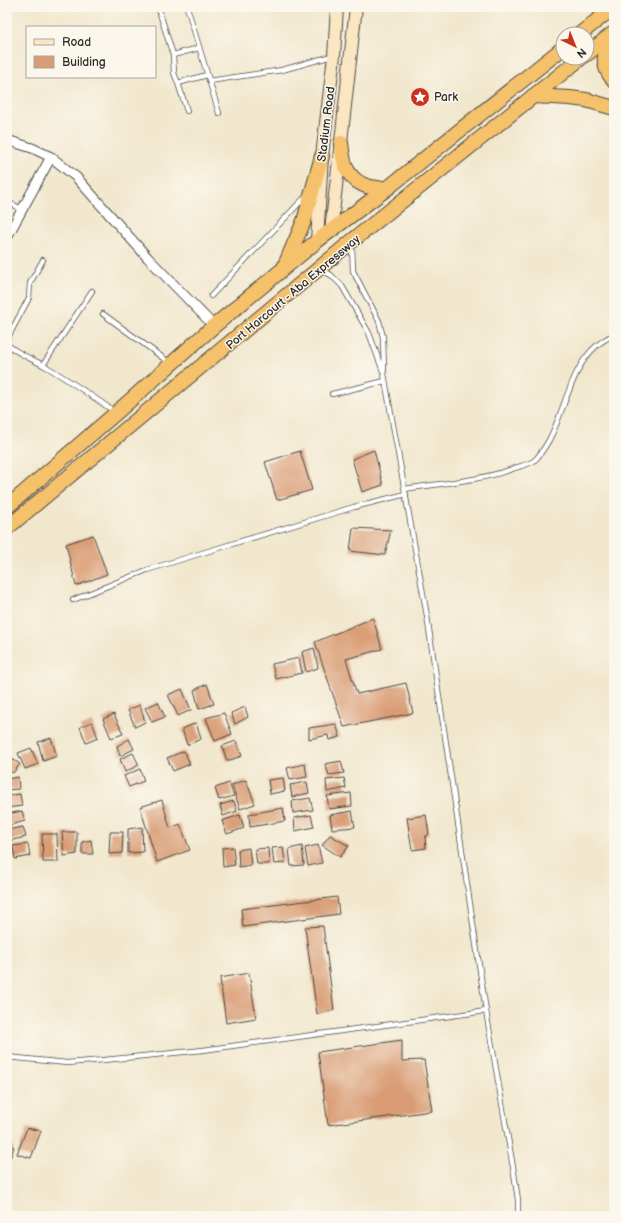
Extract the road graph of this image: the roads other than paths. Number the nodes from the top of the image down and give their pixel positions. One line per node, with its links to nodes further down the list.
1 (158, 7): 12 (lane)
2 (187, 7): 10 (lane)
3 (337, 7): 13 (main road, Stadium Road)
4 (356, 7): 24 (main road, Stadium Road)
5 (614, 7): 6 (highway)
6 (590, 26)
7 (614, 32): 9 (highway)
8 (614, 36): 17 (highway)
9 (595, 47)
10 (199, 48): 12 (lane); 15 (lane)
11 (555, 54): 27 (highway, Port Harcourt - Aba Expressway)
12 (174, 55): 18 (lane)
13 (334, 56): 16 (lane); 25 (main road, Stadium Road)
14 (571, 66): 19 (highway, Port Harcourt - Aba Expressway)
15 (207, 75): 16 (lane); 18 (lane)
16 (209, 81): 22 (lane)
17 (614, 82)
18 (178, 83): 21 (lane)
19 (533, 96): 20 (highway); 34 (highway, Port Harcourt - Aba Expressway)
20 (614, 108)
21 (187, 111)
22 (219, 113)
23 (7, 140): 26 (street)
24 (341, 143): 27 (highway); 31 (main road, Stadium Road)
25 (322, 156): 28 (highway); 33 (main road, Stadium Road)
26 (50, 157): 30 (street); 41 (street)
27 (389, 187): 31 (highway, Port Harcourt - Aba Expressway)
28 (312, 189): 36 (highway); 39 (lane)
29 (7, 202): 30 (lane)
30 (22, 209): 32 (street)
31 (331, 231): 33 (highway, Port Harcourt - Aba Expressway)
32 (7, 237)
33 (317, 241): 36 (highway, Port Harcourt - Aba Expressway)
34 (352, 241): 37 (highway, Port Harcourt - Aba Expressway); 47 (lane)
35 (43, 260): 43 (lane)
36 (283, 269): 41 (highway, Port Harcourt - Aba Expressway)
37 (320, 269): 47 (lane); 53 (highway, Port Harcourt - Aba Expressway)
38 (92, 291): 46 (lane)
39 (211, 296)
40 (103, 314): 45 (lane)
41 (214, 326): 45 (highway, Port Harcourt - Aba Expressway)
42 (614, 335): 51 (lane)
43 (7, 339)
44 (7, 344): 46 (lane)
45 (171, 364): 50 (highway, Port Harcourt - Aba Expressway)
46 (43, 365): 50 (lane)
47 (384, 374): 48 (lane)
48 (385, 381): 49 (lane); 51 (lane)
49 (332, 394)
50 (116, 413): 52 (highway, Port Harcourt - Aba Expressway)
51 (406, 491): 54 (lane); 55 (lane)
52 (7, 507)
53 (7, 528)
54 (73, 600)
55 (486, 1011): 56 (lane); 57 (lane)
56 (7, 1057)
57 (518, 1216)

